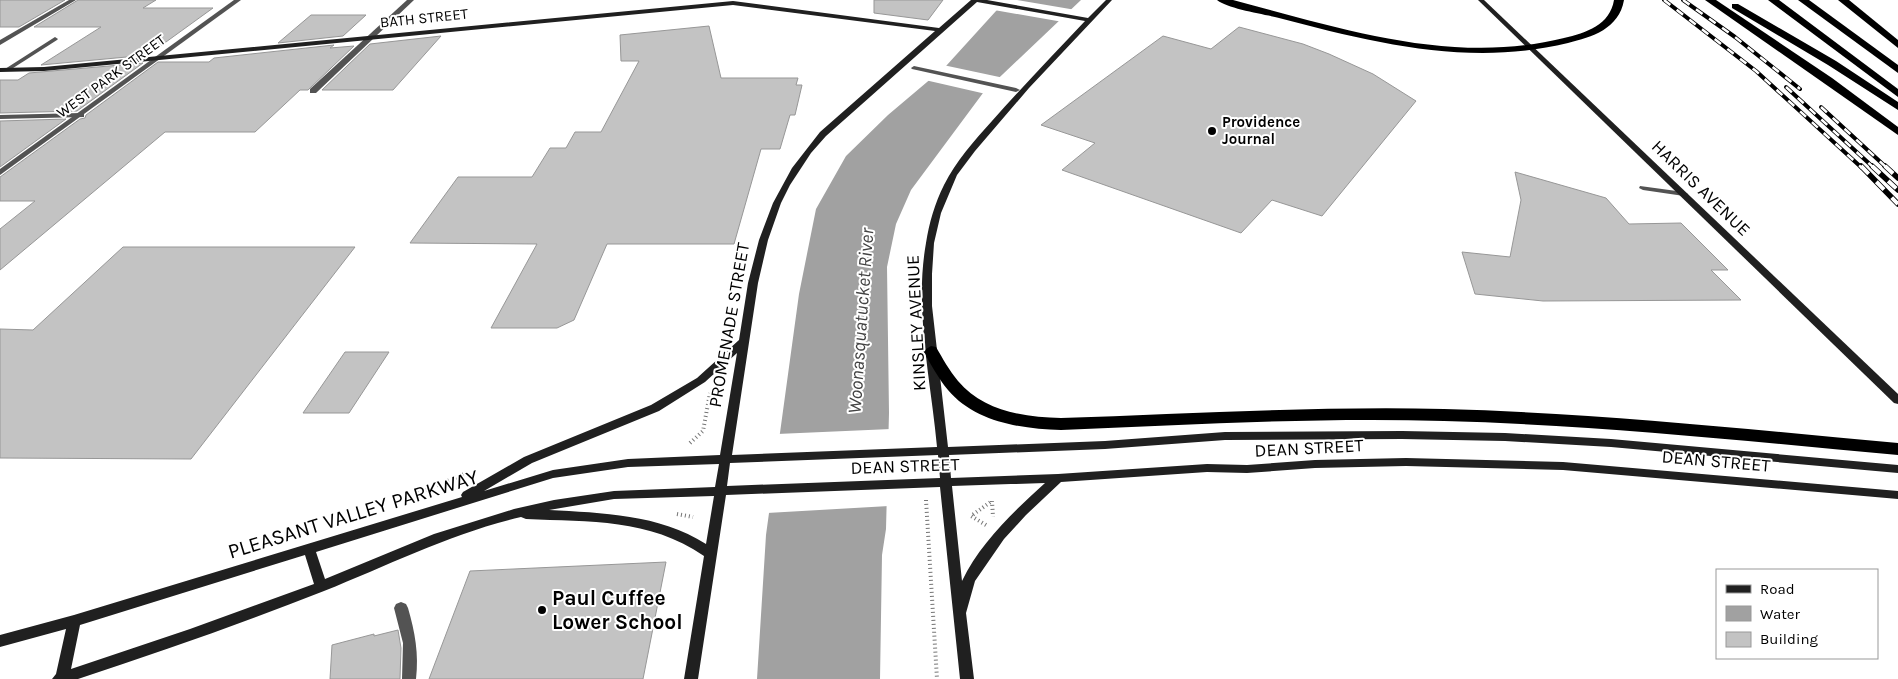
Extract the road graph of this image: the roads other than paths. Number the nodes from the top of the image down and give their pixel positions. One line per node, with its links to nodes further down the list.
1 (73, 0): 20 (street)
2 (238, 0): 22 (street, WEST PARK STREET)
3 (410, 0): 18 (street)
4 (976, 0): 16 (main road); 17 (main road, PROMENADE STREET)
5 (1108, 0): 16 (main road, KINSLEY AVENUE)
6 (1222, 0): 8 (highway)
7 (1481, 0): 36 (main road, HARRIS AVENUE)
8 (1619, 0)
9 (1710, 0): 33 (highway)
10 (1725, 0): 30 (highway)
11 (1743, 0): 29 (highway)
12 (1773, 0): 29 (highway)
13 (1802, 0): 26 (highway)
14 (1843, 0): 21 (highway)
15 (721, 2): 17 (main road, BATH STREET); 18 (main road, BATH STREET)
16 (1090, 20): 38 (main road, KINSLEY AVENUE)
17 (939, 30): 37 (main road, PROMENADE STREET)
18 (368, 38): 22 (main road, BATH STREET); 28 (street)
19 (55, 39): 24 (street)
20 (0, 44)
21 (1898, 45)
22 (163, 56): 24 (main road, BATH STREET); 31 (street, WEST PARK STREET)
23 (914, 68): 27 (street)
24 (8, 69): 25 (main road, BATH STREET)
25 (0, 70)
26 (1898, 70)
27 (1016, 90)
28 (313, 91)
29 (1898, 96)
30 (1898, 107)
31 (81, 115): 32 (street); 34 (street, WEST PARK STREET)
32 (0, 117)
33 (1898, 132)
34 (0, 173)
35 (1643, 188): 36 (street)
36 (1684, 194): 39 (main road, HARRIS AVENUE)
37 (744, 341): 42 (main road, PROMENADE STREET); 48 (main road)
38 (931, 351): 40 (highway); 41 (main road, KINSLEY AVENUE)
39 (1898, 400)
40 (1898, 449)
41 (943, 450): 42 (main road, DEAN STREET); 43 (main road, DEAN STREET); 45 (main road, KINSLEY AVENUE)
42 (725, 460): 46 (main road, PROMENADE STREET); 48 (main road, PLEASANT VALLEY PARKWAY)
43 (1898, 469)
44 (1058, 478): 45 (main road, DEAN STREET); 47 (main road, DEAN STREET); 54 (main road)
45 (946, 482): 46 (main road, DEAN STREET); 54 (main road, KINSLEY AVENUE)
46 (721, 490): 49 (main road); 51 (main road, PROMENADE STREET)
47 (1898, 495)
48 (452, 504): 50 (main road, PLEASANT VALLEY PARKWAY)
49 (513, 513): 51 (main road); 52 (main road)
50 (309, 549): 52 (main road); 55 (main road, PLEASANT VALLEY PARKWAY)
51 (710, 553): 59 (main road, PROMENADE STREET)
52 (321, 587): 57 (main road)
53 (401, 608): 58 (street)
54 (958, 617): 60 (main road, KINSLEY AVENUE)
55 (74, 621): 56 (main road, PLEASANT VALLEY PARKWAY); 57 (main road)
56 (0, 641)
57 (61, 679)
58 (409, 679)
59 (691, 679)
60 (967, 679)

